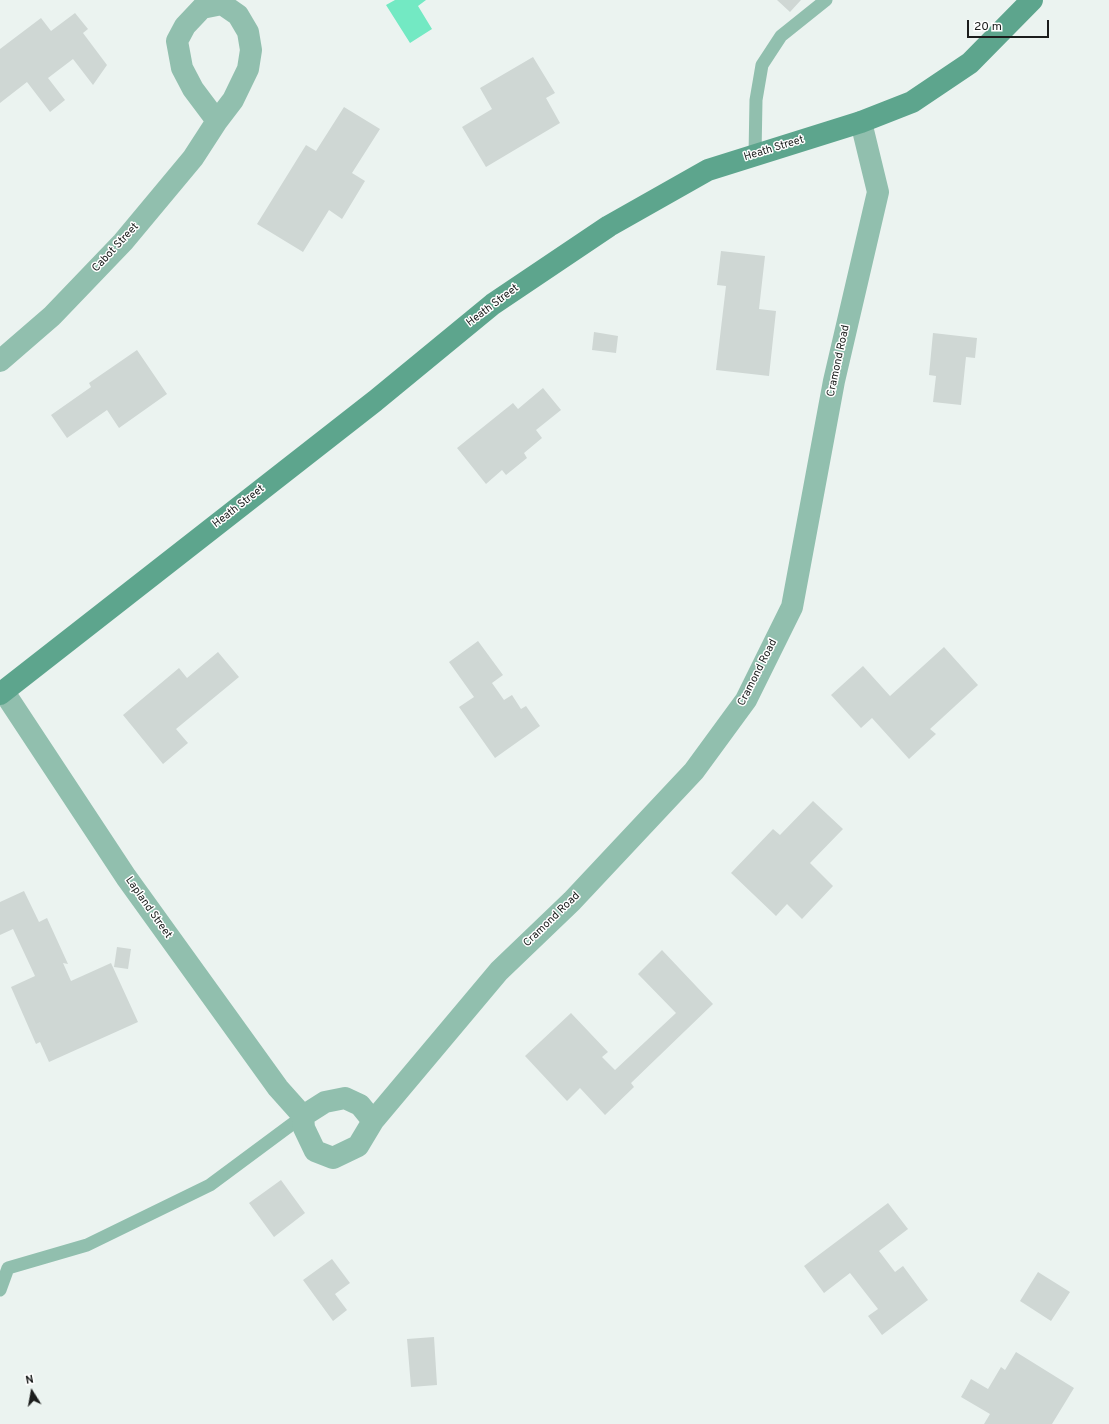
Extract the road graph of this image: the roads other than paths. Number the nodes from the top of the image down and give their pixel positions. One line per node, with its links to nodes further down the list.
1 (826, 0): 5 (lane)
2 (1032, 0): 4 (street, Heath Street)
3 (217, 121): 3 (street, Cabot Street); 6 (street, Cabot Street)
4 (861, 122): 5 (street, Heath Street); 9 (street, Cramond Road)
5 (755, 155): 7 (street, Heath Street)
6 (0, 361)
7 (2, 693): 8 (street, Lapland Street)
8 (304, 1116): 9 (street); 9 (street); 10 (lane)
9 (373, 1121)
10 (0, 1290)

